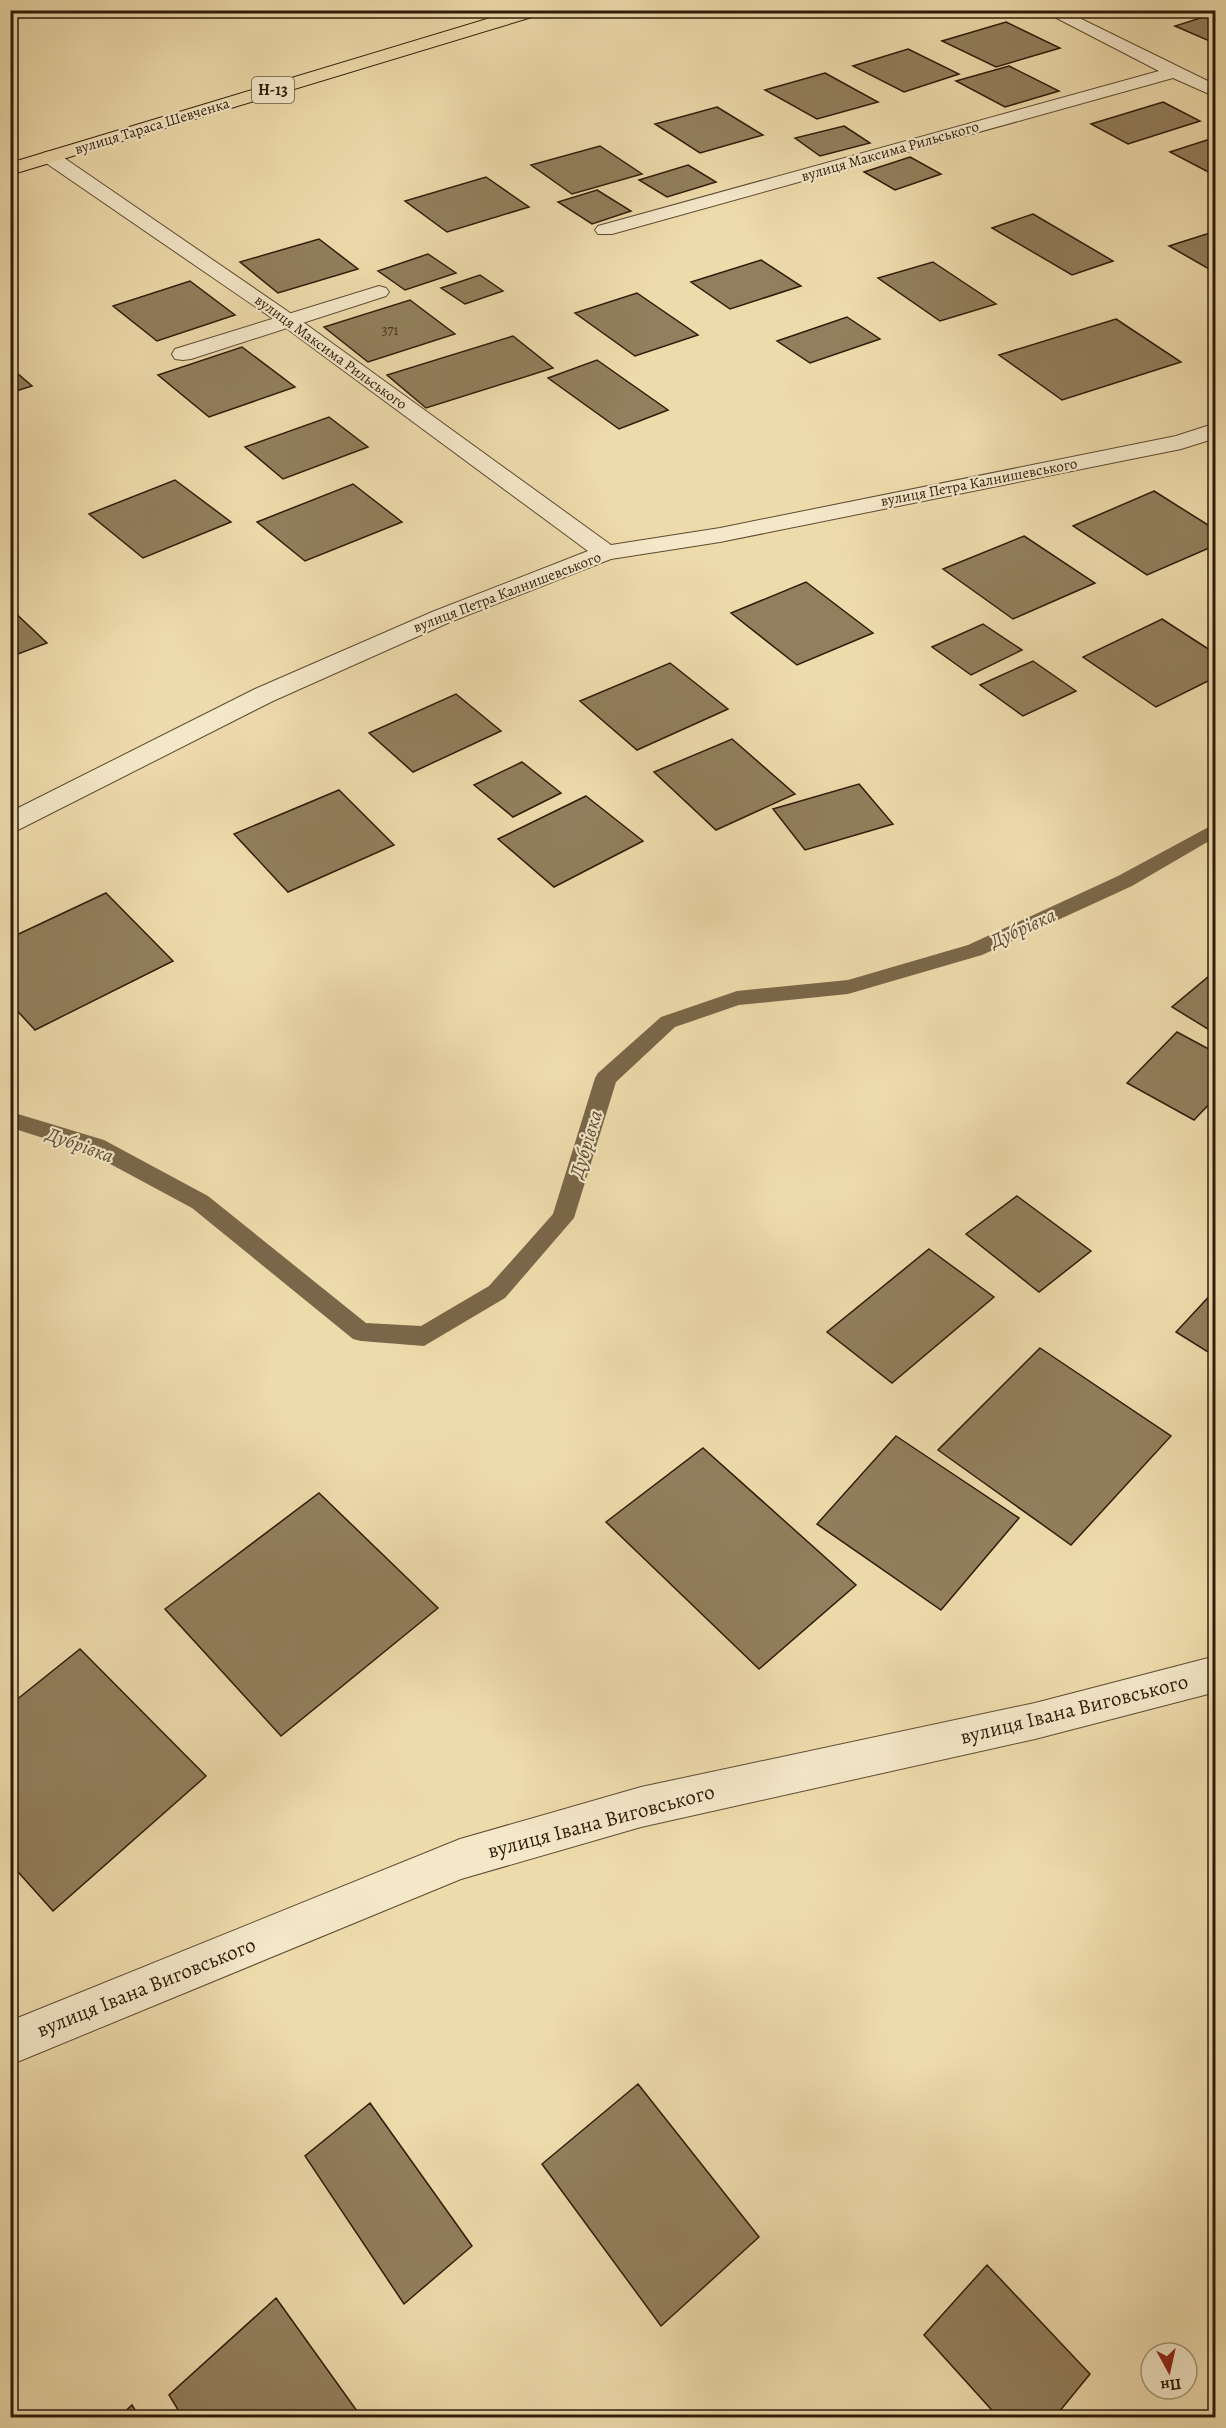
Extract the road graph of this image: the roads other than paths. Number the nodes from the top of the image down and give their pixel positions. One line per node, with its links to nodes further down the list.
1 (536, 10): 5 (main road, вулиця Тараса Шевченка / Н-13)
2 (1049, 10): 3 (street)
3 (1174, 72): 4 (street); 7 (street, вулиця Максима Рильського)
4 (1215, 92)
5 (50, 157): 6 (main road, вулиця Тараса Шевченка / Н-13); 9 (street, вулиця Максима Рильського)
6 (10, 170)
7 (605, 230)
8 (379, 292): 9 (street)
9 (289, 321): 10 (street); 12 (street, вулиця Максима Рильського)
10 (183, 354)
11 (1215, 430): 12 (street, вулиця Петра Калнишевського)
12 (606, 553): 13 (street, вулиця Петра Калнишевського)
13 (10, 823)
14 (1215, 1674): 15 (street, вулиця Івана Виговського)
15 (10, 2043)

